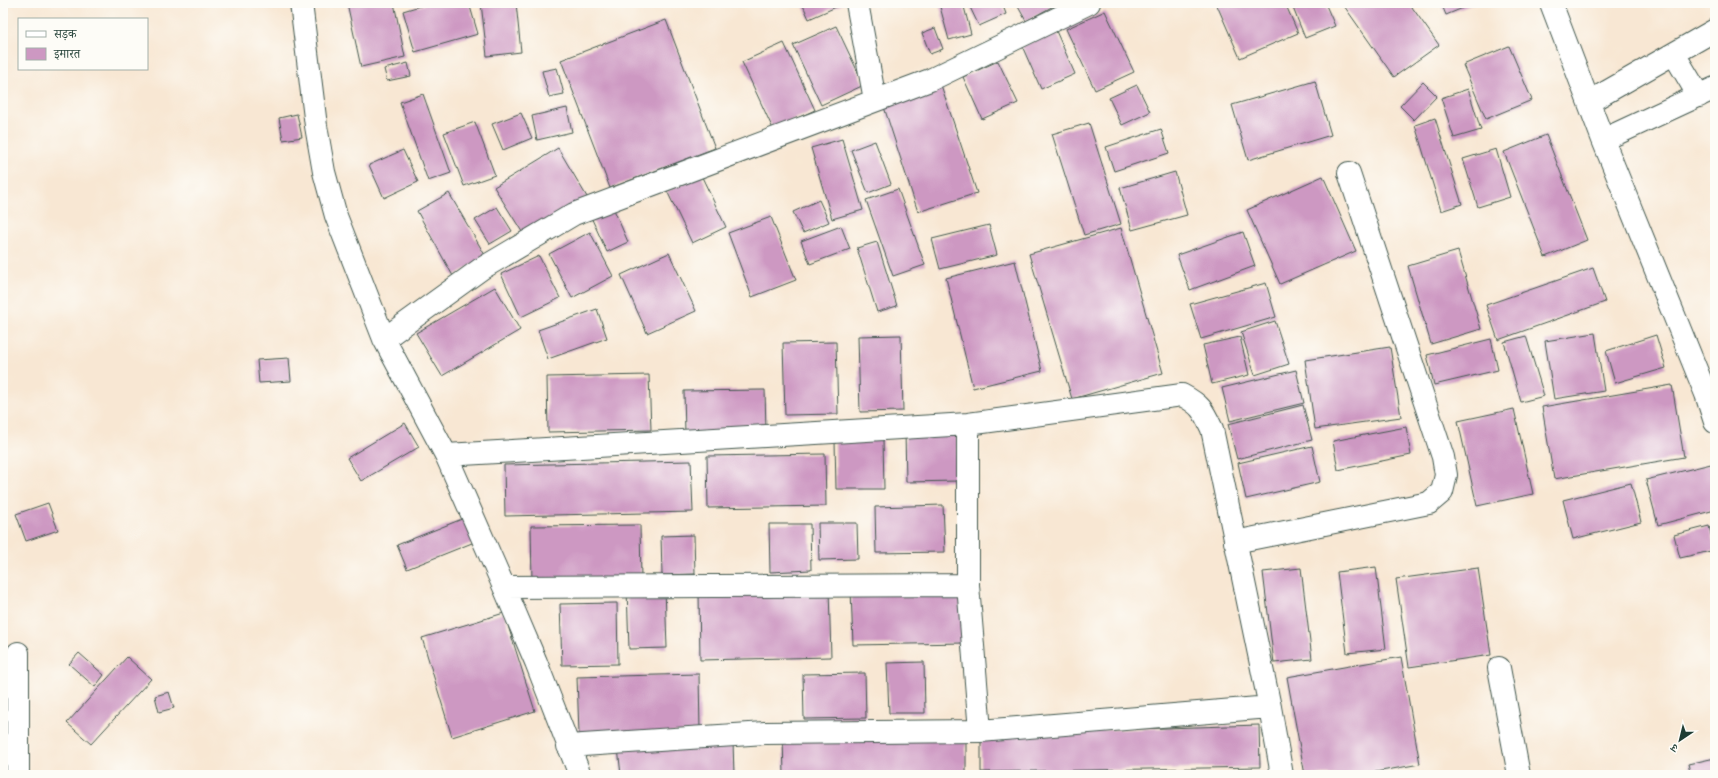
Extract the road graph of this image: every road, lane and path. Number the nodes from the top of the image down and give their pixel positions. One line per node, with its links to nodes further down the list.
1 (301, 3): 12 (street)
2 (857, 3): 8 (street)
3 (1089, 3): 8 (street)
4 (1551, 3): 9 (street)
5 (1715, 30): 6 (street)
6 (1674, 54): 7 (street); 9 (street)
7 (1707, 92): 10 (street)
8 (875, 100): 12 (street)
9 (1589, 102): 10 (street)
10 (1604, 140): 13 (street)
11 (1349, 173): 17 (street)
12 (384, 339): 16 (street)
13 (1710, 393): 14 (street)
14 (1715, 422)
15 (968, 424): 16 (street); 17 (street); 18 (street)
16 (446, 456): 19 (street)
17 (1235, 542): 22 (street)
18 (968, 585): 19 (street); 23 (street)
19 (504, 587): 24 (street)
20 (18, 653): 25 (street)
21 (1499, 668): 28 (street)
22 (1270, 707): 23 (street); 27 (street)
23 (980, 731): 24 (street)
24 (568, 746): 26 (street)
25 (18, 775)
26 (580, 775)
27 (1282, 775)
28 (1519, 775)

